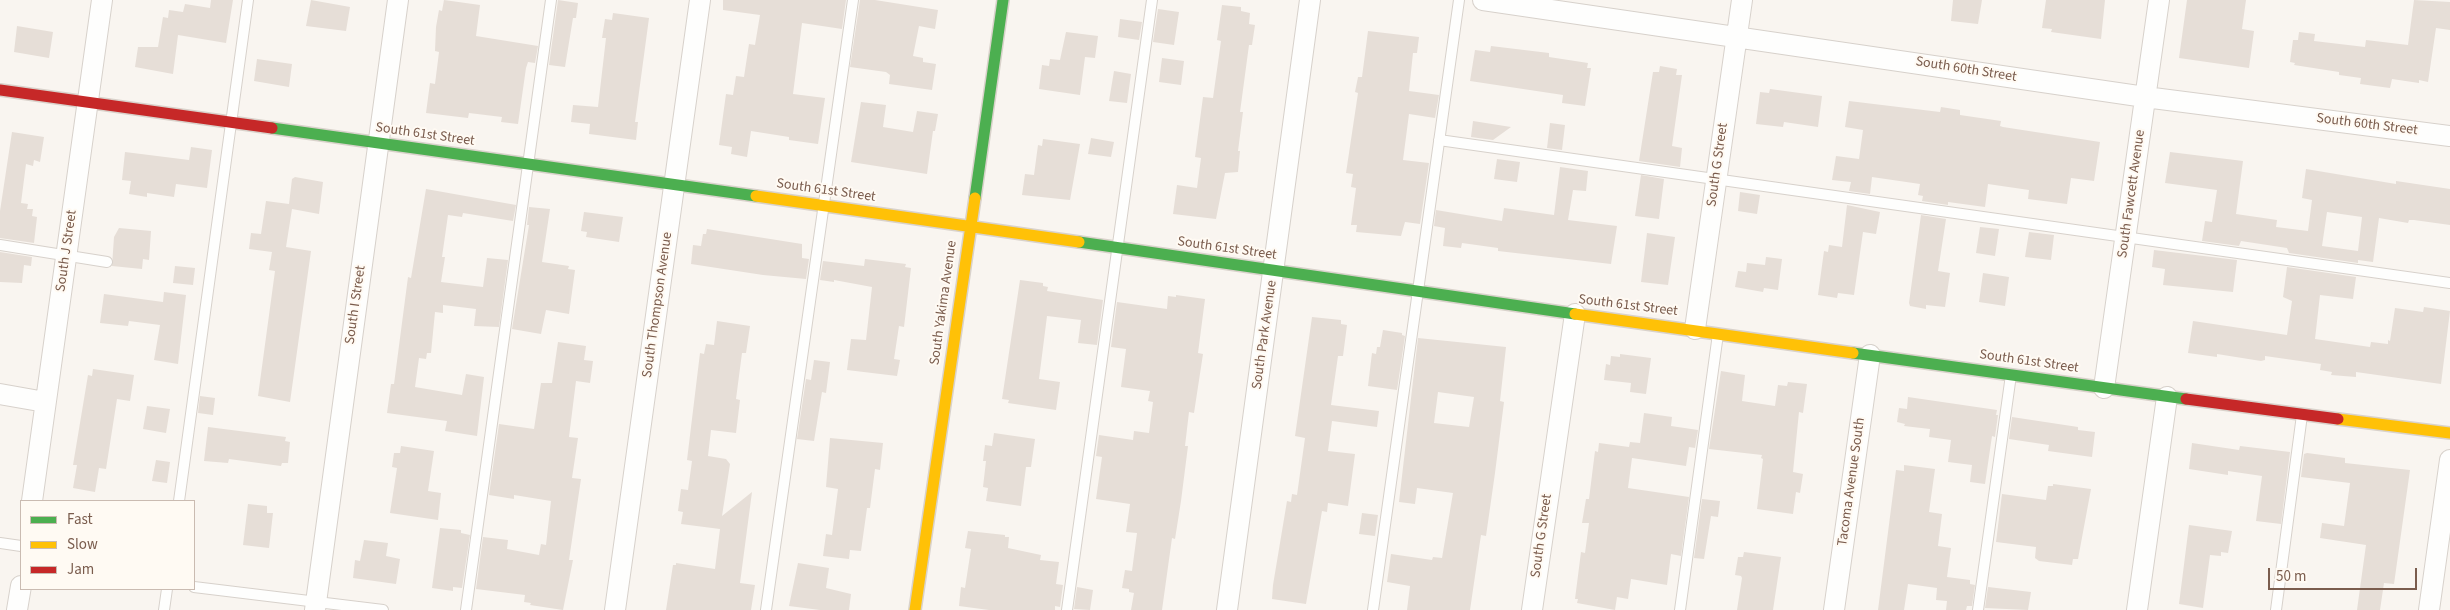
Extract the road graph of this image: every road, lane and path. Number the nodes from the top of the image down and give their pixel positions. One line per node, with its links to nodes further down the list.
1 (102, 0): 17 (street, South J Street)
2 (248, 0): 18 (lane)
3 (398, 0): 21 (street, South I Street)
4 (551, 0): 22 (lane)
5 (700, 0): 24 (street, South Thompson Avenue)
6 (853, 0): 25 (lane)
7 (1003, 0): 26 (street, South Yakima Avenue)
8 (1152, 0): 29 (lane)
9 (1310, 0): 32 (street, South Park Avenue)
10 (1459, 0): 20 (lane)
11 (1483, 0): 14 (street, South 60th Street)
12 (1742, 0): 14 (street, South G Street)
13 (2159, 0): 16 (street, South Fawcett Avenue)
14 (1737, 36): 16 (street, South 60th Street); 23 (street, South G Street)
15 (0, 90): 17 (street, South 61st Street)
16 (2145, 97): 19 (street, South 60th Street); 27 (street, South Fawcett Avenue)
17 (88, 104): 18 (street, South 61st Street); 30 (street, South J Street)
18 (231, 124): 21 (street, South 61st Street); 48 (lane)
19 (2450, 136)
20 (1439, 140): 23 (lane); 34 (lane)
21 (378, 144): 22 (street, South 61st Street); 54 (street, South I Street)
22 (528, 165): 24 (street, South 61st Street); 58 (lane)
23 (1716, 178): 27 (lane); 36 (street, South G Street)
24 (675, 185): 25 (street, South 61st Street); 59 (street, South Thompson Avenue)
25 (824, 206): 26 (street, South 61st Street); 60 (lane)
26 (970, 226): 29 (street, South 61st Street); 61 (street, South Yakima Avenue)
27 (2127, 236): 33 (lane); 40 (street, South Fawcett Avenue)
28 (0, 245): 30 (lane)
29 (1118, 248): 32 (street, South 61st Street); 62 (lane)
30 (66, 256): 31 (lane); 43 (street, South J Street)
31 (107, 262)
32 (1274, 271): 34 (street, South 61st Street); 63 (street, South Park Avenue)
33 (2450, 283)
34 (1417, 292): 35 (street, South 61st Street); 64 (lane)
35 (1575, 314): 36 (street, South 61st Street); 65 (street, South G Street)
36 (1695, 329): 37 (street, South 61st Street)
37 (1718, 333): 38 (street, South 61st Street); 66 (lane)
38 (1870, 355): 39 (street, South 61st Street); 67 (street, Tacoma Avenue South)
39 (2011, 374): 40 (street, South 61st Street); 68 (lane)
40 (2104, 388): 42 (street, South 61st Street)
41 (0, 394): 43 (street)
42 (2168, 397): 44 (street, South 61st Street); 69 (street)
43 (45, 402): 47 (street, South J Street)
44 (2302, 414): 45 (street, South 61st Street); 70 (lane)
45 (2450, 433)
46 (2450, 460): 71 (street)
47 (32, 500)
48 (179, 500)
49 (0, 543): 50 (lane)
50 (20, 546)
51 (195, 587): 54 (lane)
52 (20, 590): 55 (street)
53 (167, 590): 56 (lane)
54 (315, 606): 57 (lane)
55 (17, 610)
56 (164, 610)
57 (383, 610)
58 (466, 610)
59 (615, 610)
60 (766, 610)
61 (915, 610)
62 (1067, 610)
63 (1227, 610)
64 (1373, 610)
65 (1532, 610)
66 (1680, 610)
67 (1834, 610)
68 (1978, 610)
69 (2137, 610)
70 (2276, 610)
71 (2429, 610)

